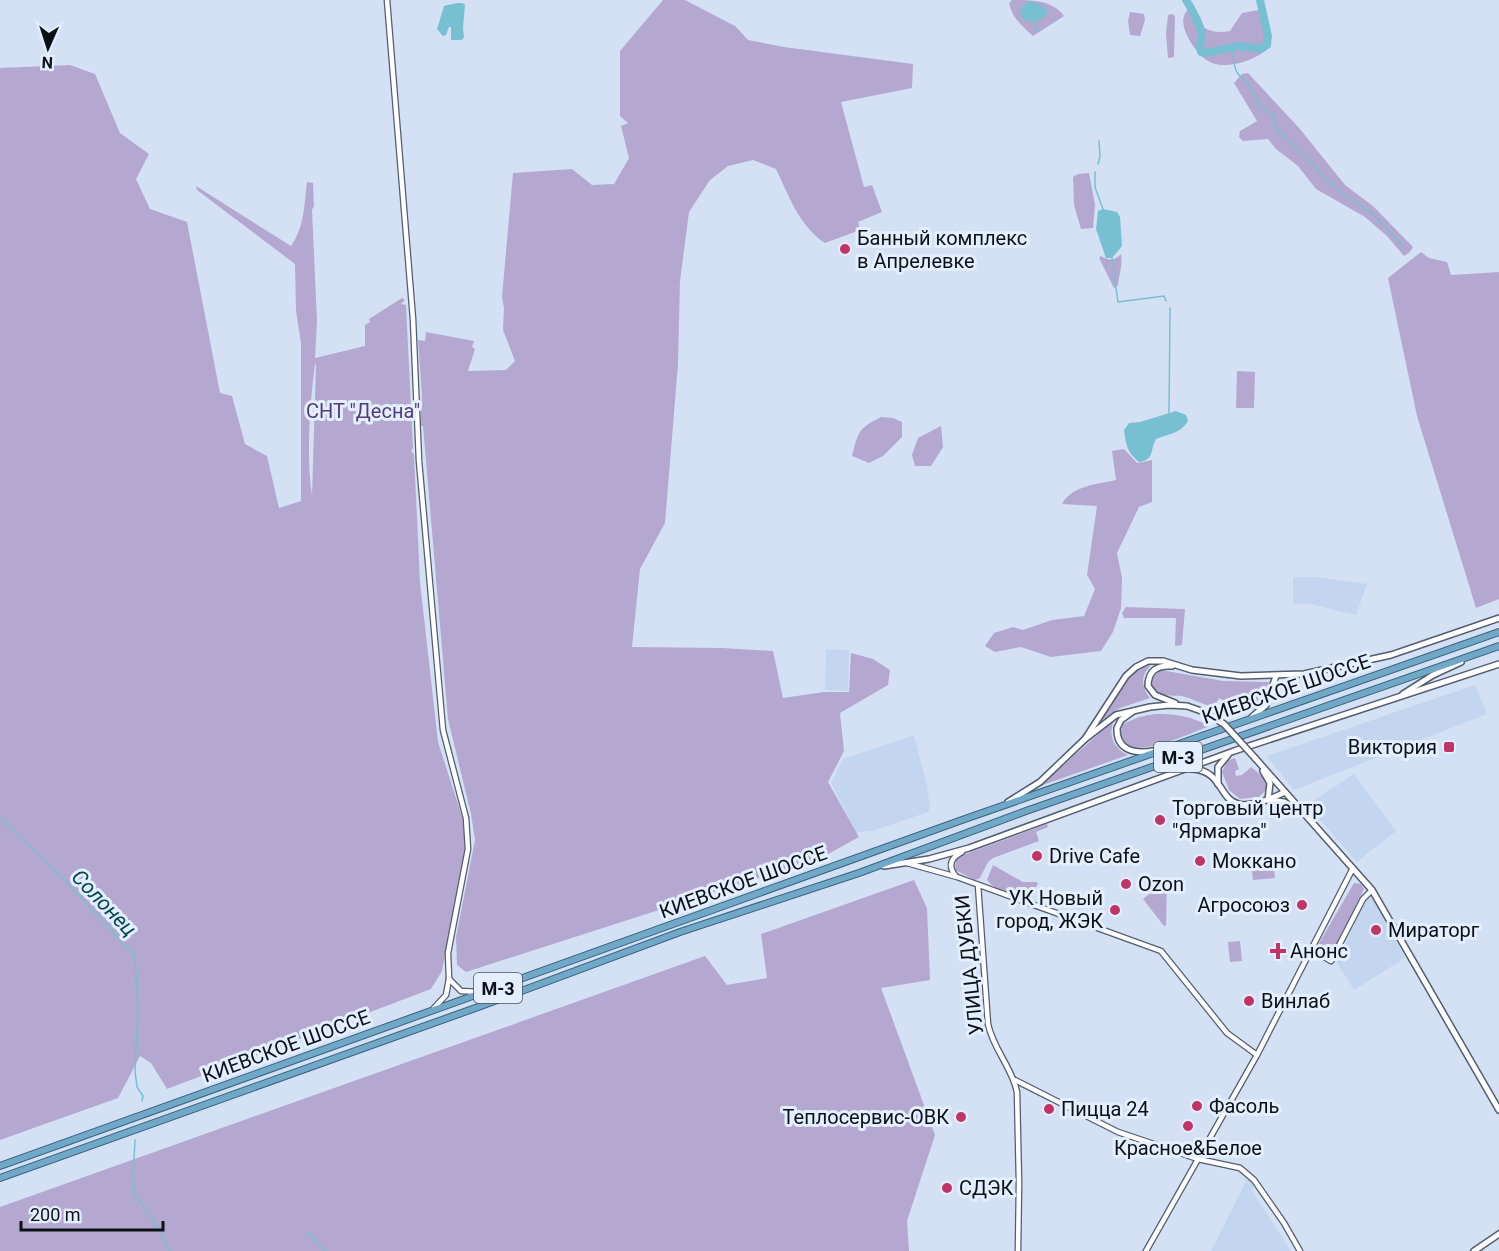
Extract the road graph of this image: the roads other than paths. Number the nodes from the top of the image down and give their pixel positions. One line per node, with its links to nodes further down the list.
1 (387, 0): 31 (street)
2 (1499, 618): 8 (main road)
3 (1499, 632): 12 (highway, КИЕВСКОЕ ШОССЕ / М-3)
4 (1499, 646): 5 (highway, КИЕВСКОЕ ШОССЕ / М-3)
5 (1475, 654): 9 (main road); 26 (highway, КИЕВСКОЕ ШОССЕ / М-3)
6 (1499, 664): 9 (main road)
7 (1179, 667): 8 (main road); 10 (main road); 13 (main road)
8 (1276, 676): 12 (main road)
9 (1394, 699): 15 (main road)
10 (1180, 705): 11 (main road); 16 (main road, bridge)
11 (1139, 709): 13 (main road); 14 (main road)
12 (1246, 721): 14 (highway, КИЕВСКОЕ ШОССЕ / М-3)
13 (1085, 739): 21 (main road)
14 (1166, 748): 21 (highway, КИЕВСКОЕ ШОССЕ / М-3)
15 (1234, 751): 17 (main road); 18 (main road)
16 (1255, 758): 19 (main road); 20 (main road)
17 (1187, 769): 18 (main road); 23 (main road)
18 (1218, 784): 20 (main road)
19 (1285, 792): 20 (main road); 22 (main road)
20 (1268, 800): 22 (main road)
21 (996, 809): 32 (highway, КИЕВСКОЕ ШОССЕ / М-3)
22 (1303, 814): 25 (main road)
23 (969, 848): 24 (main road); 27 (street)
24 (907, 863): 26 (main road); 27 (street, УЛИЦА ДУБКИ)
25 (1353, 868): 29 (main road); 30 (street)
26 (859, 873): 39 (highway, КИЕВСКОЕ ШОССЕ / М-3)
27 (957, 877): 28 (street, УЛИЦА ДУБКИ)
28 (978, 885): 34 (street); 35 (street, УЛИЦА ДУБКИ)
29 (1372, 890): 30 (street); 36 (main road)
30 (1311, 949): 34 (street)
31 (449, 979): 32 (street); 33 (street)
32 (485, 993): 33 (highway, КИЕВСКОЕ ШОССЕ / М-3)
33 (430, 1012): 38 (highway, КИЕВСКОЕ ШОССЕ / М-3)
34 (1257, 1055): 37 (street)
35 (1015, 1080): 37 (street); 41 (street, УЛИЦА ДУБКИ)
36 (1499, 1110)
37 (1198, 1159): 42 (street); 43 (street)
38 (0, 1167)
39 (0, 1178)
40 (1499, 1234): 44 (main road)
41 (1018, 1251)
42 (1146, 1251)
43 (1300, 1251)
44 (1474, 1251)

